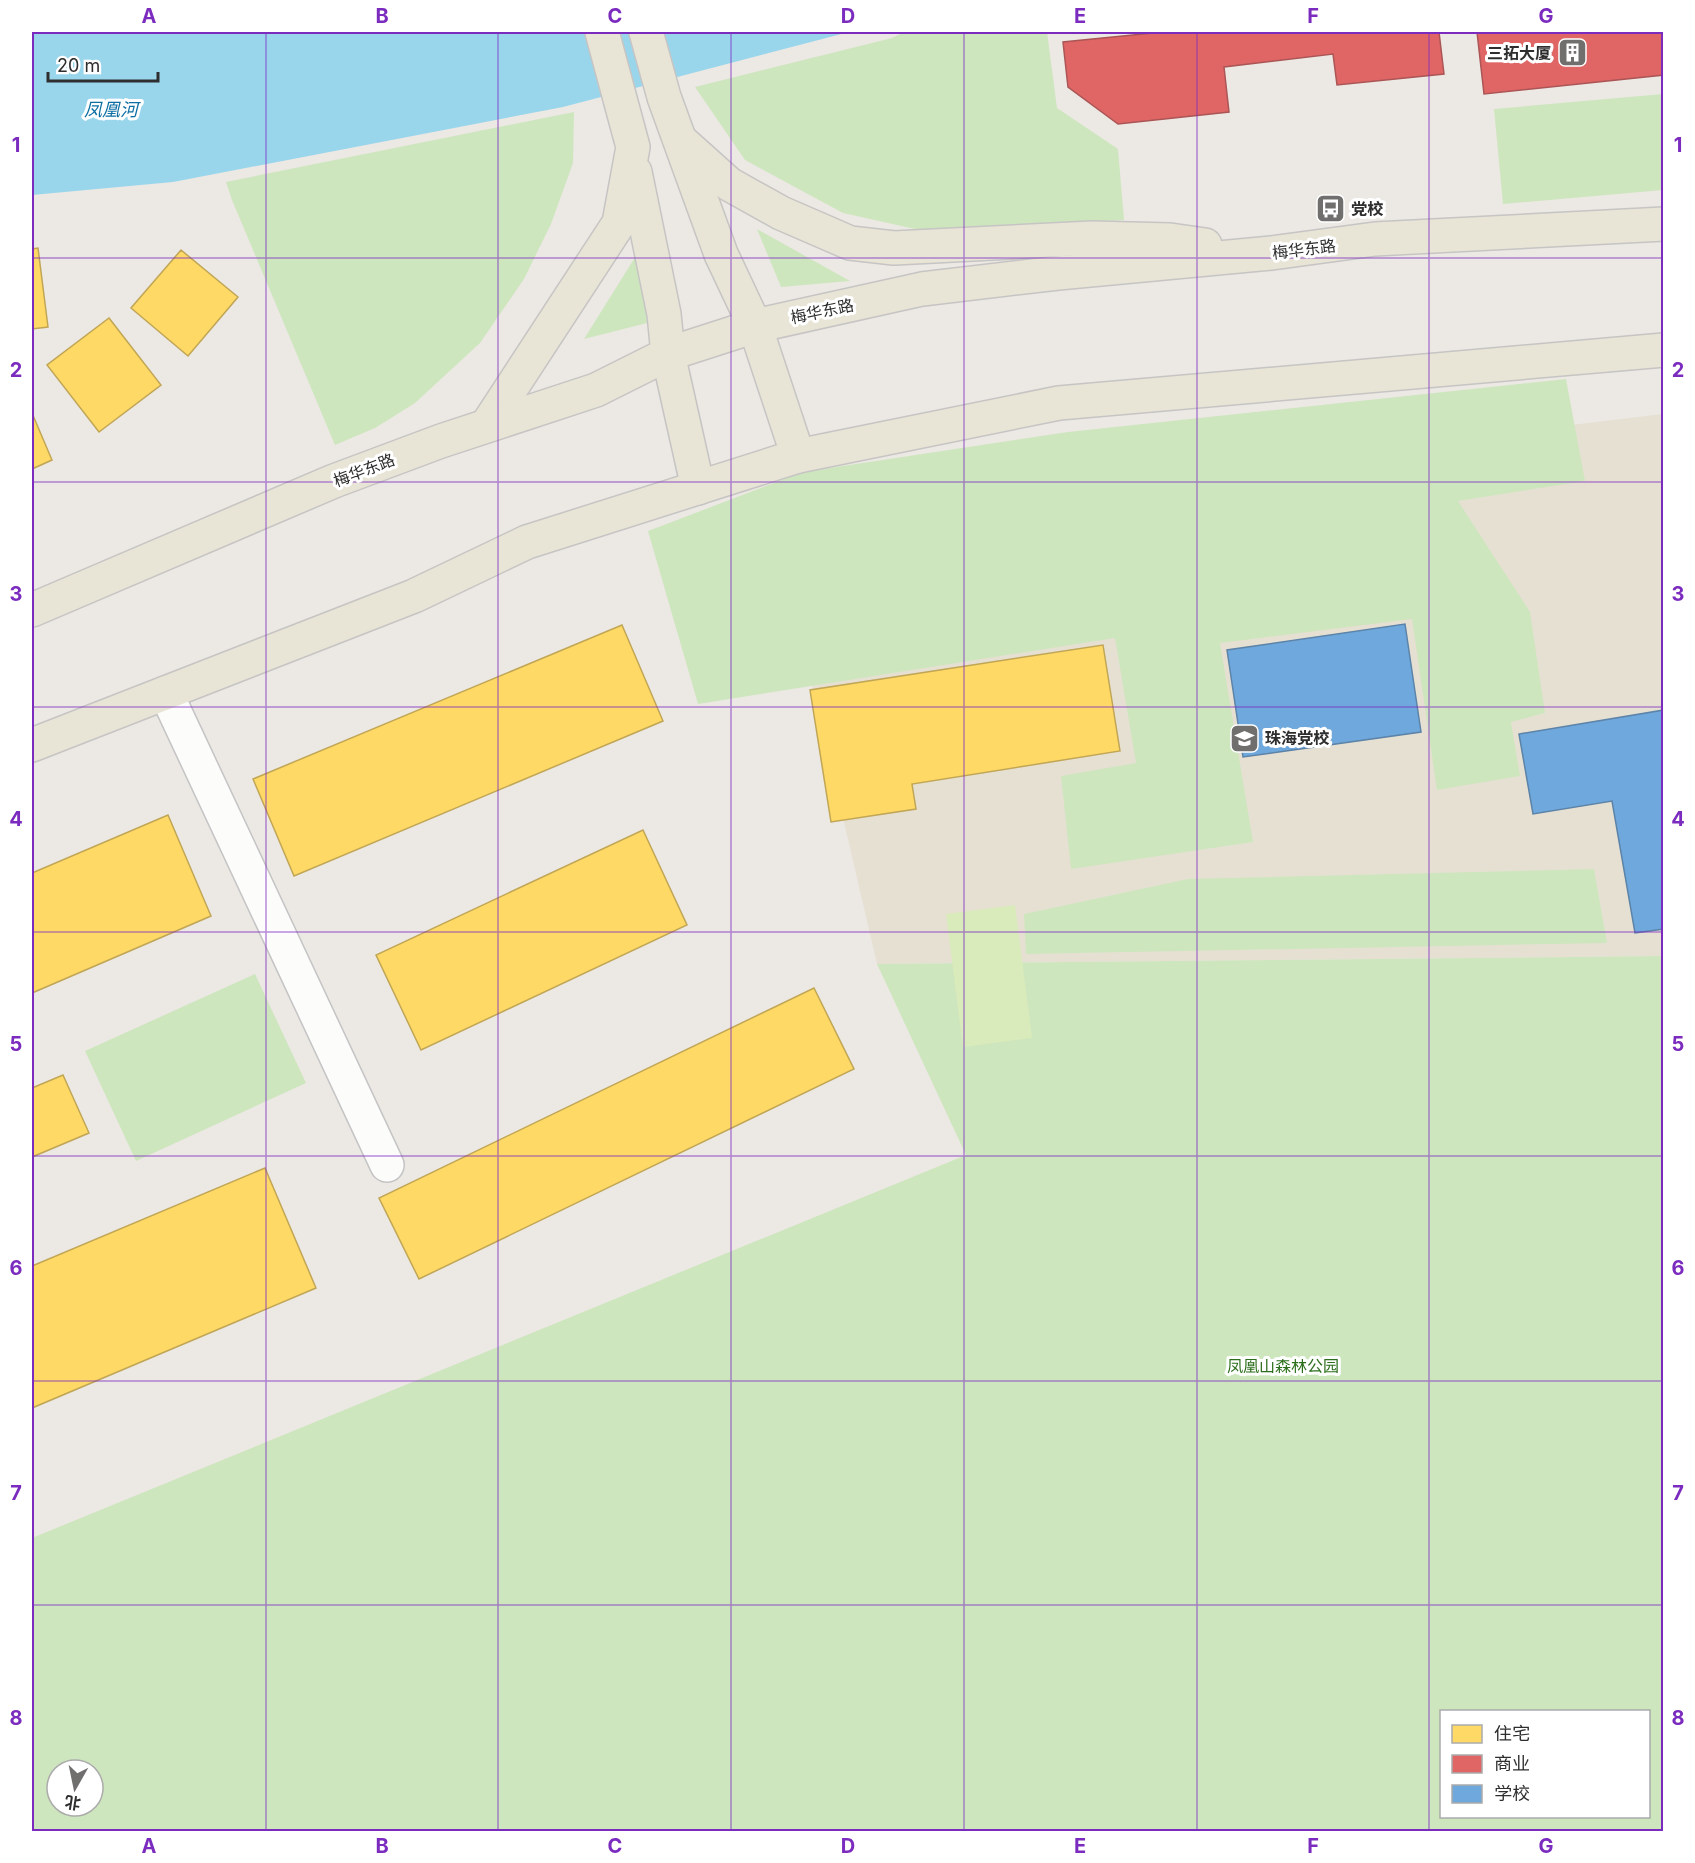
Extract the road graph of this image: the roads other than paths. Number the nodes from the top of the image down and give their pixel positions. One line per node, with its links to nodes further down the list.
1 (602, 32): 4 (main road)
2 (646, 32): 3 (main road)
3 (681, 141): 6 (main road); 7 (main road)
4 (632, 159): 9 (main road); 10 (main road)
5 (1664, 224): 6 (main road, 梅华东路)
6 (1272, 253): 7 (main road, 梅华东路)
7 (755, 326): 9 (main road, 梅华东路); 11 (main road)
8 (1664, 350): 11 (main road)
9 (668, 354): 10 (main road, 梅华东路); 12 (main road)
10 (487, 425): 13 (main road, 梅华东路)
11 (798, 456): 12 (main road)
12 (698, 488): 14 (main road)
13 (32, 610)
14 (166, 693): 15 (main road); 16 (lane)
15 (32, 745)
16 (387, 1165)

